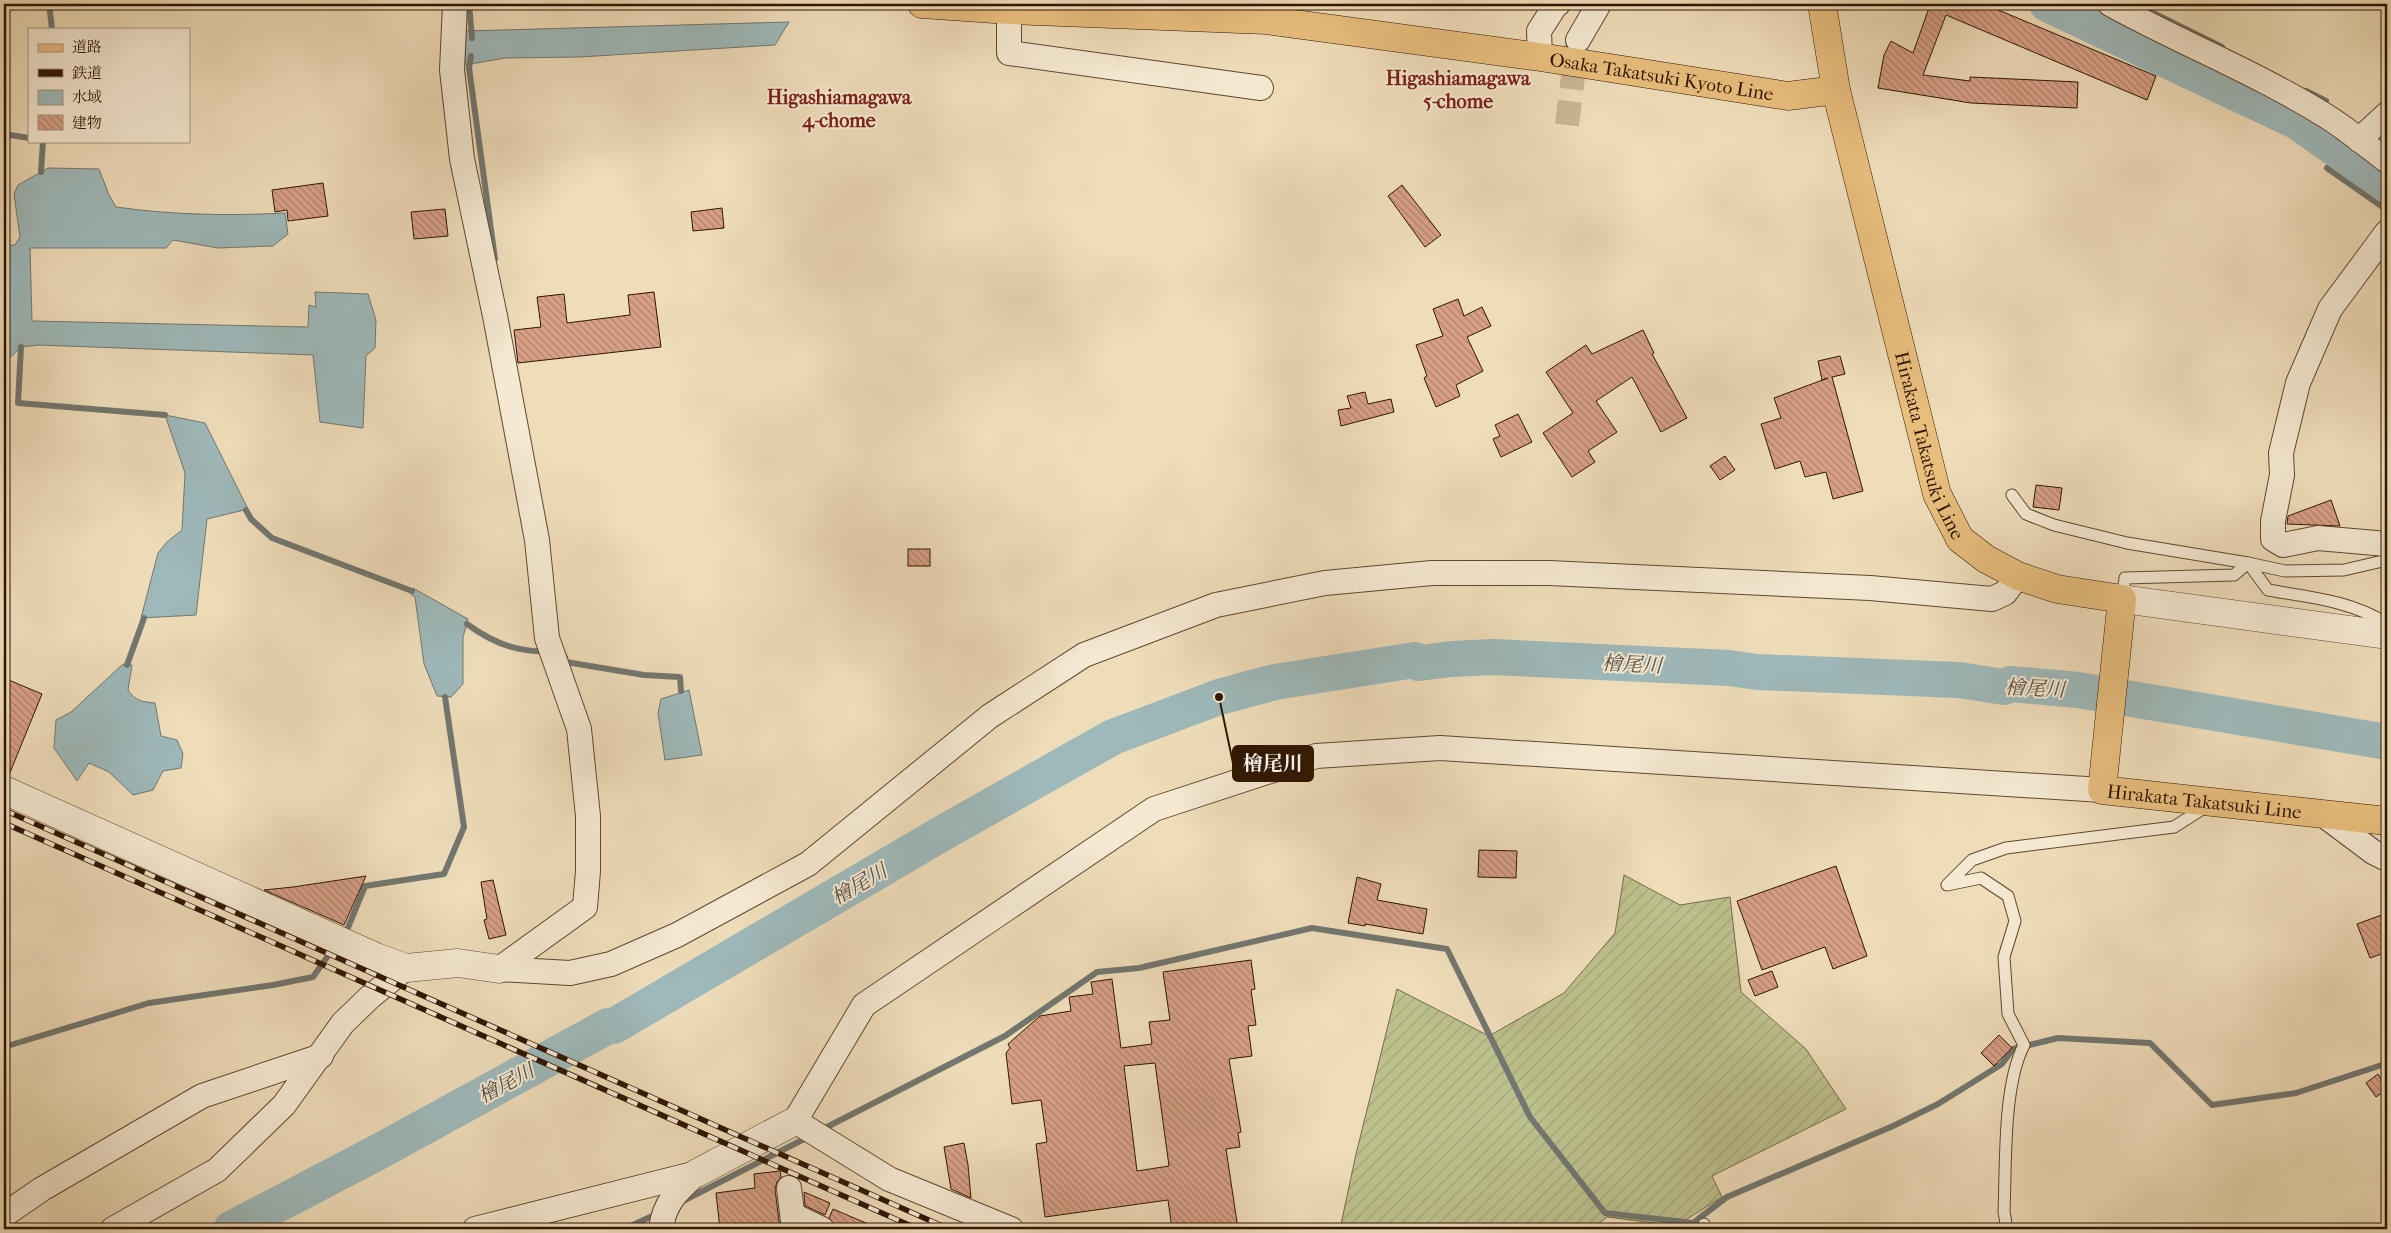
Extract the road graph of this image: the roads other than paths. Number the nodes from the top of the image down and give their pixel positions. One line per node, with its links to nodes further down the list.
1 (455, 4): 33 (street)
2 (922, 4): 8 (main road, Osaka Takatsuki Kyoto Line)
3 (1118, 4): 9 (main road, Osaka Takatsuki Kyoto Line)
4 (1558, 4): 11 (street)
5 (1598, 4): 10 (street)
6 (1822, 4): 13 (main road, Hirakata Takatsuki Line)
7 (2110, 4): 15 (street)
8 (1009, 10): 9 (main road, Osaka Takatsuki Kyoto Line); 12 (street)
9 (1188, 15): 11 (main road, Osaka Takatsuki Kyoto Line)
10 (1578, 40)
11 (1540, 57): 13 (main road, Osaka Takatsuki Kyoto Line)
12 (1261, 88)
13 (1836, 90): 22 (main road, Hirakata Takatsuki Line)
14 (2387, 114): 15 (street)
15 (2359, 140): 16 (street)
16 (2387, 161)
17 (2387, 232): 19 (street)
18 (2012, 495): 21 (lane)
19 (2387, 544)
20 (2387, 560): 21 (lane)
21 (2248, 563): 23 (lane); 24 (lane)
22 (2018, 576): 23 (main road, Hirakata Takatsuki Line); 33 (street)
23 (2122, 599): 25 (street); 27 (main road, Hirakata Takatsuki Line)
24 (2387, 624)
25 (2387, 635)
26 (4, 790): 32 (street)
27 (2102, 790): 28 (main road, Hirakata Takatsuki Line); 35 (street)
28 (2213, 802): 29 (main road, Hirakata Takatsuki Line); 45 (lane)
29 (2321, 813): 30 (main road, Hirakata Takatsuki Line); 31 (street)
30 (2387, 822)
31 (2387, 859)
32 (406, 968): 33 (street); 34 (street)
33 (500, 969)
34 (321, 1056): 38 (street); 40 (street)
35 (796, 1121): 36 (street); 44 (street)
36 (697, 1172): 41 (street); 42 (street)
37 (789, 1188): 39 (street)
38 (4, 1215)
39 (793, 1222): 43 (street)
40 (113, 1229)
41 (475, 1229)
42 (661, 1229)
43 (822, 1229)
44 (1011, 1229)
45 (2007, 1229)

